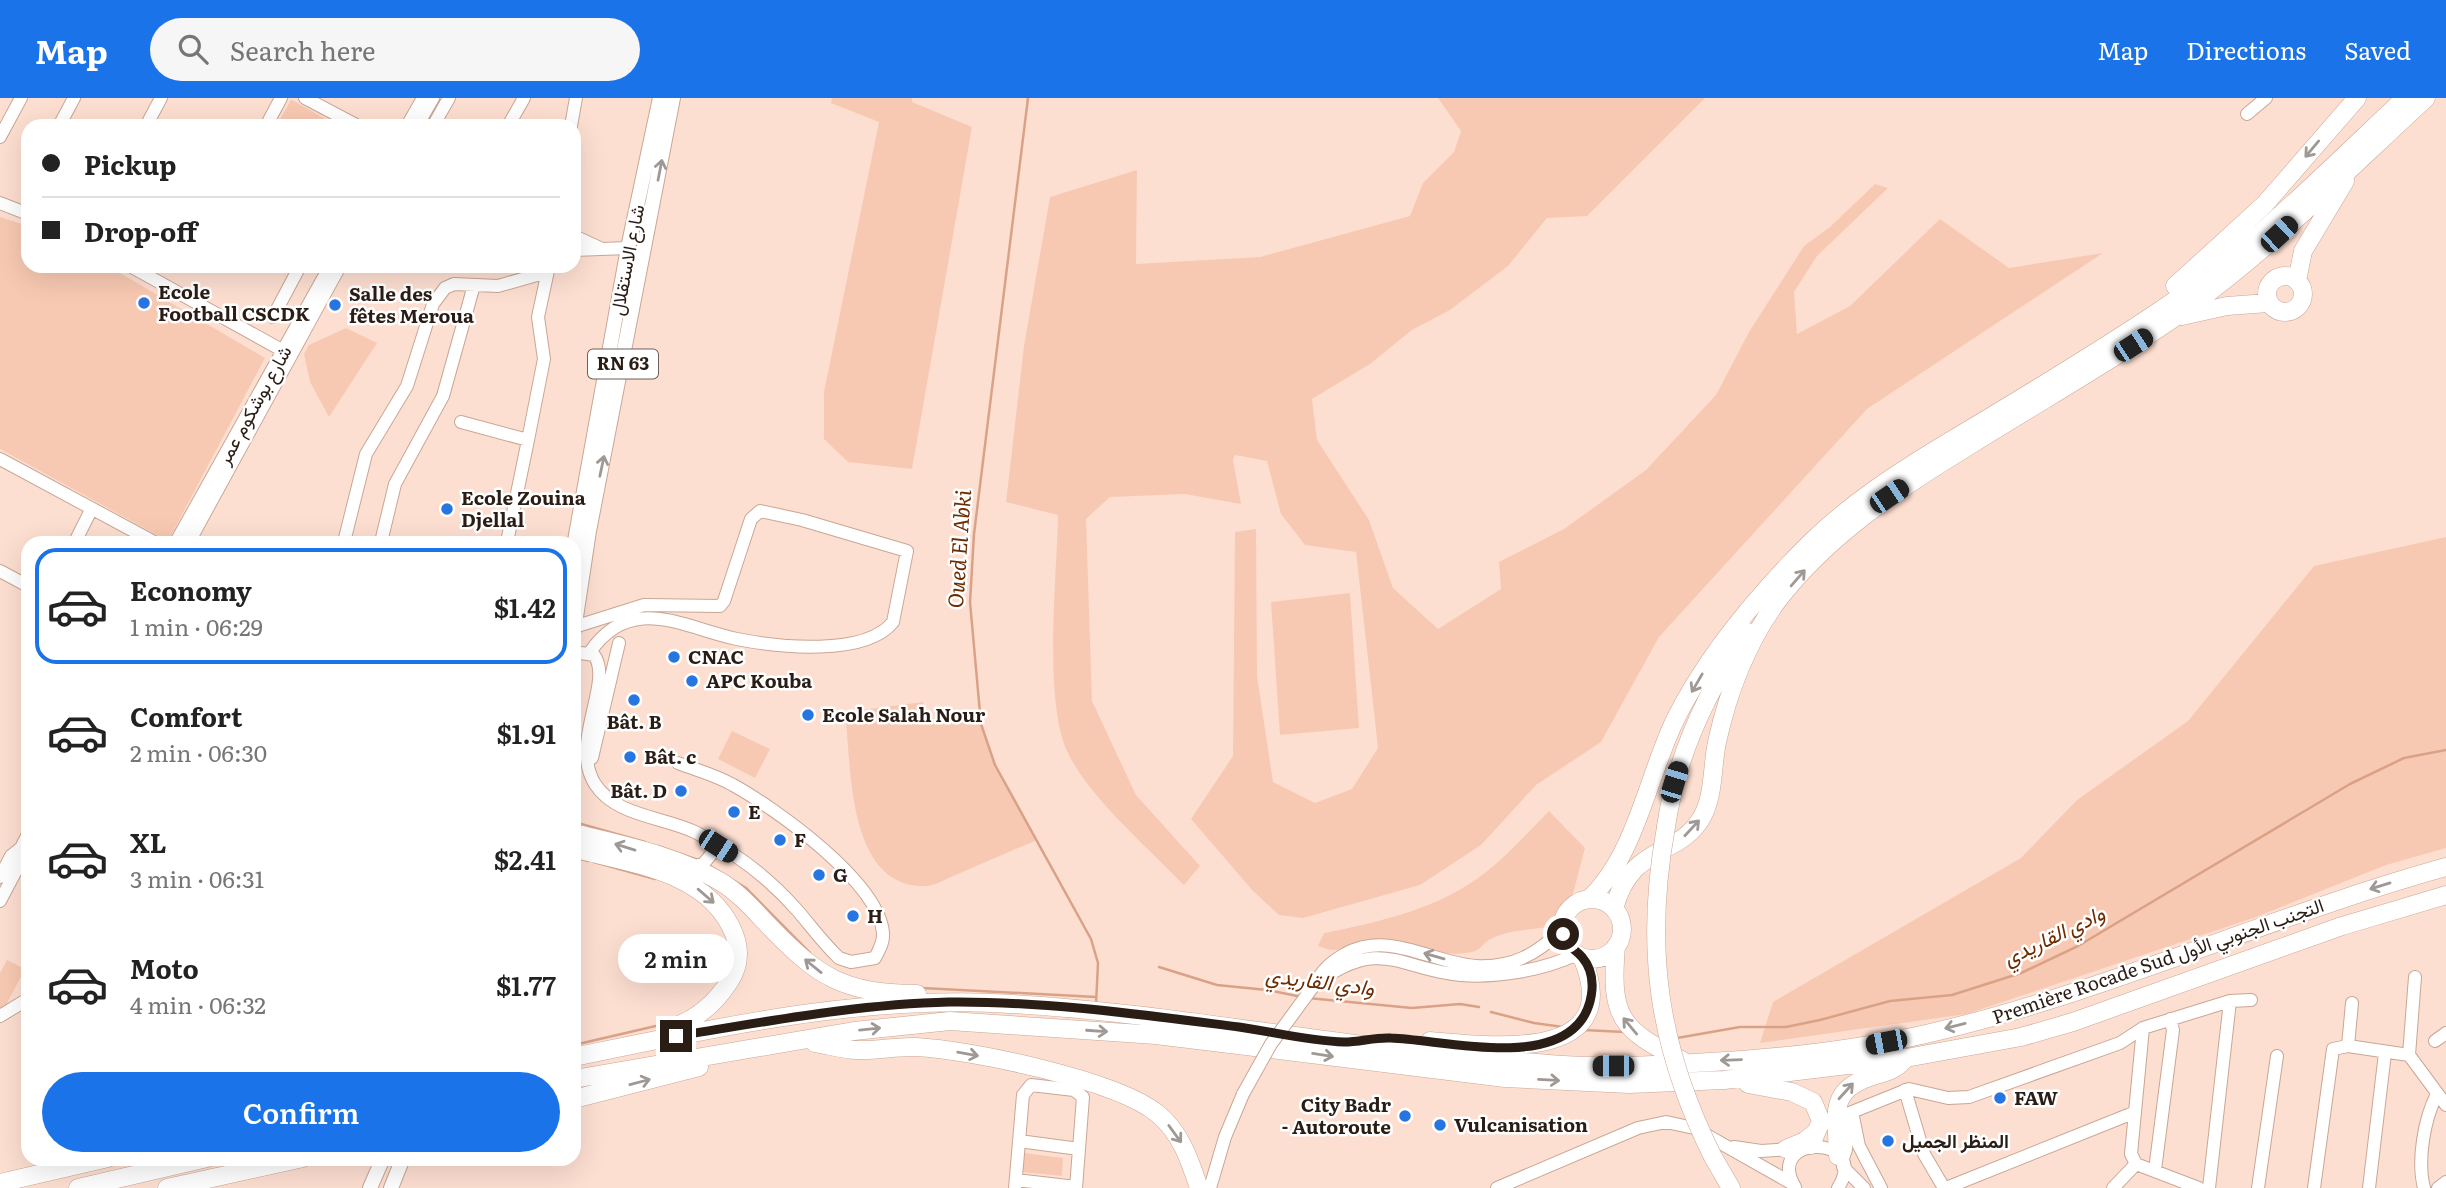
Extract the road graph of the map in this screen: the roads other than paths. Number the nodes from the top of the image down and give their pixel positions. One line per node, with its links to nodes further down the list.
1 (21, 98): 27 (street)
2 (74, 98): 18 (street)
3 (161, 98): 19 (street)
4 (281, 98): 20 (street)
5 (305, 98): 21 (street)
6 (423, 98): 22 (street)
7 (433, 98): 23 (street)
8 (449, 98): 24 (street)
9 (524, 98): 25 (street)
10 (576, 98): 26 (street)
11 (660, 98): 32 (main road, شارع الاستقلال / RN 63)
12 (673, 98): 62 (main road, RN 63, one-way to 12)
13 (2266, 98): 17 (street)
14 (2357, 98): 49 (highway, one-way to 49)
15 (2405, 98): 49 (highway)
16 (2426, 98): 28 (highway)
17 (2247, 114)
18 (63, 119)
19 (150, 119)
20 (270, 119)
21 (345, 119)
22 (411, 119)
23 (421, 119)
24 (437, 119)
25 (512, 119)
26 (572, 119)
27 (0, 137)
28 (2359, 160): 41 (highway); 45 (highway)
29 (0, 203): 30 (street)
30 (21, 211)
31 (581, 239): 33 (street)
32 (628, 248): 33 (street); 59 (main road, شارع الاستقلال / RN 63)
33 (604, 249): 34 (street)
34 (581, 250)
35 (143, 273): 46 (street)
36 (296, 273): 44 (street)
37 (327, 273): 46 (street, شارع بوشكوم عمر)
38 (336, 273): 46 (street)
39 (536, 273): 42 (street)
40 (547, 273): 48 (street)
41 (2297, 281): 43 (highway); 43 (highway)
42 (474, 285): 56 (street); 57 (street)
43 (2268, 303): 45 (highway)
44 (273, 317)
45 (2172, 319): 63 (highway, one-way to 45)
46 (288, 354): 54 (street, شارع بوشكوم عمر); 55 (street)
47 (461, 422): 48 (street)
48 (528, 440): 58 (street)
49 (1927, 454): 63 (highway)
50 (0, 458): 51 (street)
51 (92, 510): 52 (street); 53 (street)
52 (78, 536)
53 (142, 536)
54 (180, 536)
55 (192, 536)
56 (346, 536)
57 (382, 536)
58 (508, 536)
59 (576, 536)
60 (0, 571): 61 (street)
61 (21, 582)
62 (581, 583)
63 (1772, 596): 78 (highway, one-way to 78); 80 (highway, one-way to 63); 116 (highway, bridge)
64 (581, 627): 67 (street)
65 (619, 643): 69 (street)
66 (581, 652): 67 (street)
67 (590, 652): 69 (street)
68 (678, 763): 71 (street)
69 (589, 771): 71 (street)
70 (581, 835): 74 (highway, one-way to 70)
71 (718, 846): 74 (street)
72 (581, 850): 97 (highway, one-way to 97)
73 (16, 856): 76 (street); 79 (street)
74 (700, 864): 91 (highway, one-way to 74)
75 (2446, 867): 103 (highway, Première Rocade Sud التجنب الجنوبي الأول, one-way to 103)
76 (0, 877)
77 (2446, 895): 102 (highway, Première Rocade Sud التجنب الجنوبي الأول)
78 (1589, 899): 80 (highway); 81 (highway)
79 (0, 901)
80 (1614, 909): 82 (highway)
81 (1562, 928): 83 (highway); 85 (street, one-way to 85)
82 (1616, 946): 83 (highway); 103 (highway, one-way to 82)
83 (1579, 955): 85 (street); 95 (highway)
84 (2415, 977): 100 (street)
85 (1315, 984): 137 (street, bridge)
86 (2251, 1000): 87 (street)
87 (2230, 1001): 92 (street); 146 (street)
88 (21, 1003): 90 (street)
89 (2352, 1003): 96 (street)
90 (0, 1016)
91 (1142, 1017): 95 (highway, Première Rocade Sud التجنب الجنوبي الأول); 99 (highway, Première Rocade Sud التجنب الجنوبي الأول)
92 (2171, 1019): 93 (street); 125 (street)
93 (2143, 1028): 106 (street); 109 (street)
94 (803, 1041): 104 (highway, Première Rocade Sud التجنب الجنوبي الأول); 105 (highway, Première Rocade Sud التجنب الجنوبي الأول, one-way to 105); 107 (highway, one-way to 94); 136 (highway, one-way to 136)
95 (1346, 1042): 103 (highway, Première Rocade Sud التجنب الجنوبي الأول)
96 (2348, 1046): 98 (street); 148 (street)
97 (581, 1053)
98 (2385, 1053): 100 (street); 149 (street)
99 (581, 1054)
100 (2409, 1055): 108 (street)
101 (2277, 1056): 147 (street)
102 (1906, 1058): 105 (highway, Première Rocade Sud التجنب الجنوبي الأول); 110 (highway, one-way to 102)
103 (1687, 1062)
104 (581, 1078)
105 (1724, 1080): 111 (highway)
106 (1905, 1090): 110 (street); 143 (street)
107 (581, 1098)
108 (2442, 1100): 150 (street)
109 (2133, 1112): 118 (street); 143 (street)
110 (1847, 1117): 117 (highway); 142 (street)
111 (1820, 1126): 113 (highway); 115 (highway)
112 (1018, 1142): 114 (street); 114 (street); 128 (street)
113 (1808, 1146): 115 (street); 117 (street); 129 (street)
114 (1079, 1149): 130 (street)
115 (1786, 1149): 116 (street)
116 (1716, 1151): 129 (street); 138 (street); 139 (highway)
117 (1841, 1161): 140 (street); 141 (street)
118 (2136, 1164): 125 (street); 144 (street)
119 (73, 1166): 127 (highway)
120 (173, 1166): 131 (highway)
121 (266, 1166): 132 (highway)
122 (268, 1166): 133 (highway)
123 (380, 1166): 134 (main road)
124 (400, 1166): 135 (main road)
125 (2155, 1170): 145 (street)
126 (2446, 1182): 151 (street)
127 (0, 1183)
128 (1015, 1184): 130 (street)
129 (1794, 1186)
130 (1076, 1187)
131 (78, 1188)
132 (167, 1188)
133 (185, 1188)
134 (370, 1188)
135 (391, 1188)
136 (1199, 1188)
137 (1210, 1188)
138 (1497, 1188)
139 (1731, 1188)
140 (1838, 1188)
141 (1864, 1188)
142 (1881, 1188)
143 (1945, 1188)
144 (2113, 1188)
145 (2199, 1188)
146 (2209, 1188)
147 (2258, 1188)
148 (2314, 1188)
149 (2369, 1188)
150 (2424, 1188)
151 (2438, 1188)

